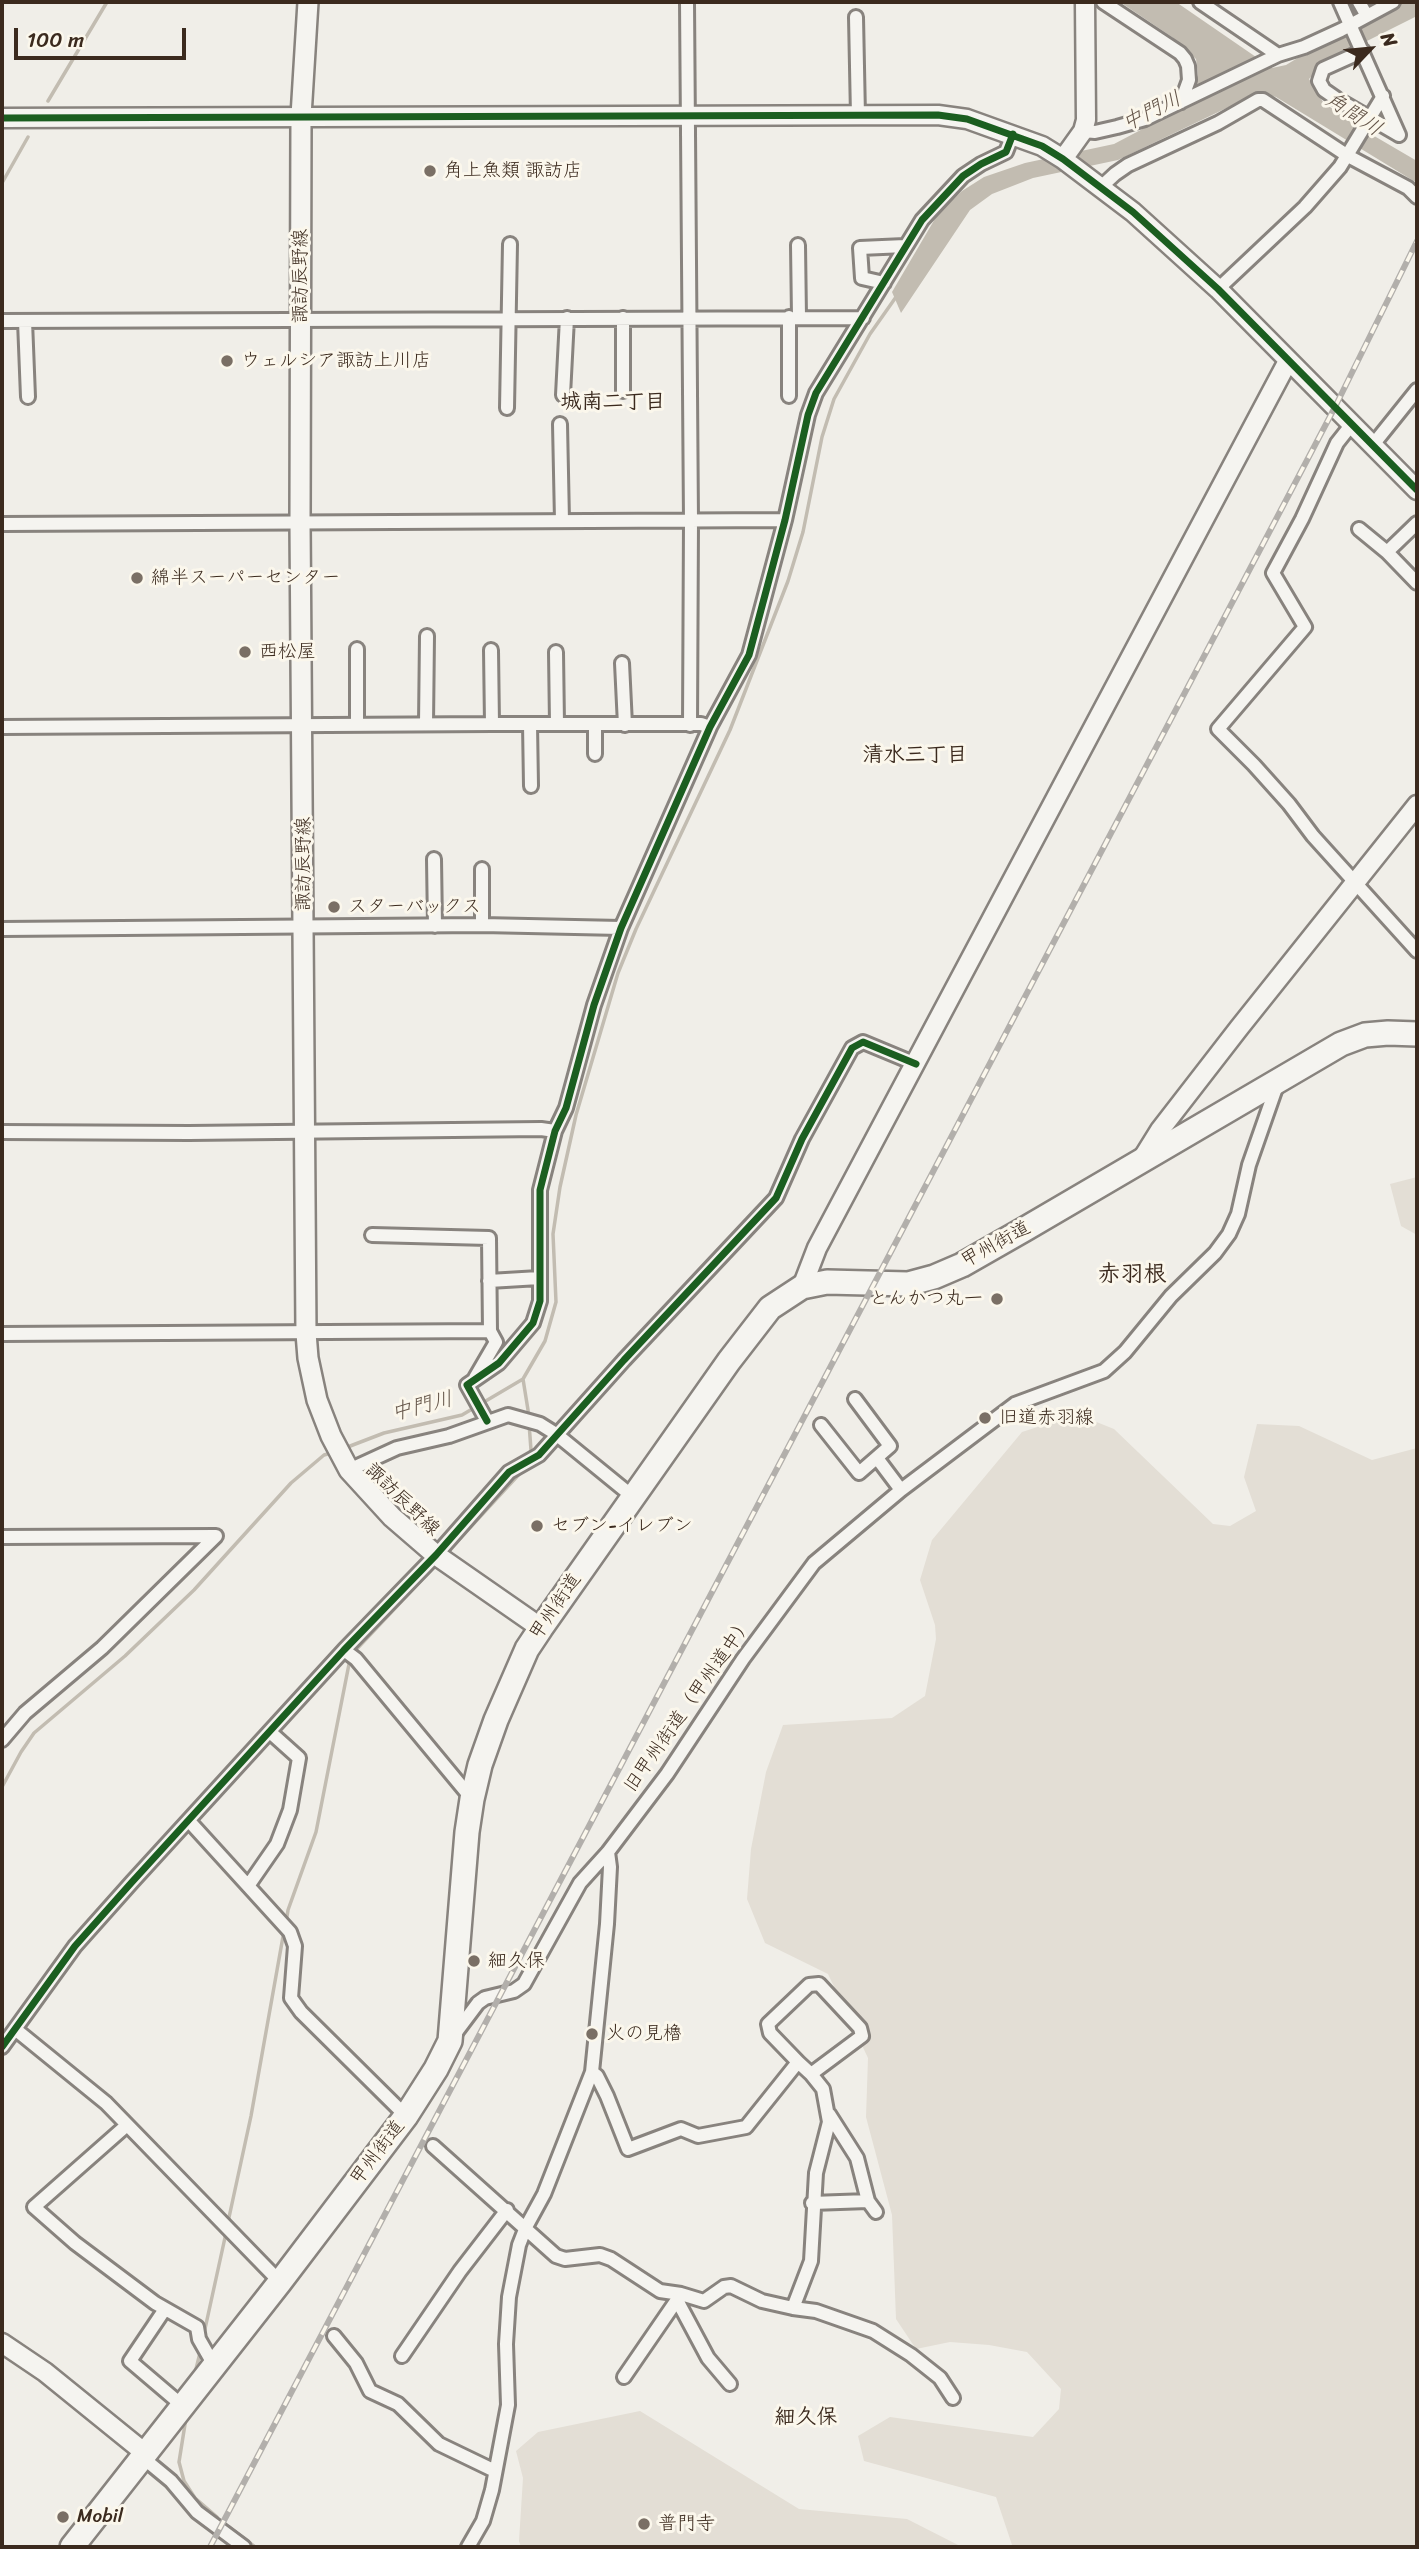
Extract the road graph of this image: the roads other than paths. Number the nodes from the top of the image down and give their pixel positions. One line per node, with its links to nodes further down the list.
1 (308, 2): 16 (main road, 諏訪辰野線)
2 (687, 2): 17 (street)
3 (1085, 2): 21 (street)
4 (1103, 2): 15 (street)
5 (1200, 2): 13 (street)
6 (1340, 2): 11 (street)
7 (1359, 2): 9 (street)
8 (1393, 2): 9 (street)
9 (1367, 16): 11 (street)
10 (856, 17): 18 (street)
11 (1352, 26): 12 (street); 13 (street)
12 (1362, 49): 14 (street); 20 (street)
13 (1275, 57): 15 (street)
14 (1383, 96): 20 (street); 20 (street)
15 (1186, 100): 21 (street)
16 (300, 116): 17 (street); 19 (street); 38 (main road, 諏訪辰野線)
17 (687, 116): 18 (street); 32 (street)
18 (858, 116): 22 (street)
19 (2, 118)
20 (1369, 119): 23 (street)
21 (1083, 131): 24 (street)
22 (1013, 134): 24 (street); 29 (street)
23 (1349, 154): 25 (street); 26 (street); 31 (street)
24 (1063, 159): 25 (street)
25 (1101, 187): 31 (street)
26 (1417, 197)
27 (510, 244): 34 (street)
28 (798, 245): 33 (street)
29 (905, 246): 30 (street); 30 (street)
30 (884, 283): 37 (street)
31 (1218, 289): 41 (street)
32 (690, 317): 33 (street); 36 (street); 54 (street)
33 (794, 317): 37 (street); 45 (street)
34 (509, 318): 35 (street); 38 (street); 47 (street)
35 (567, 318): 36 (street); 44 (street)
36 (623, 318): 43 (street)
37 (863, 318): 52 (street)
38 (301, 320): 40 (street); 55 (main road, 諏訪辰野線)
39 (2, 321): 40 (street)
40 (25, 321): 46 (street)
41 (1288, 360): 49 (street); 90 (street)
42 (1417, 390): 50 (street)
43 (623, 391)
44 (564, 395)
45 (789, 396)
46 (28, 397)
47 (507, 408)
48 (560, 424): 53 (street)
49 (1352, 424): 50 (street); 82 (street)
50 (1372, 446): 51 (street)
51 (1417, 490)
52 (785, 520): 54 (street); 76 (street)
53 (562, 521): 54 (street); 55 (street)
54 (691, 521): 73 (street)
55 (300, 522): 57 (street); 74 (main road, 諏訪辰野線)
56 (1417, 523): 59 (street)
57 (2, 524)
58 (1359, 530): 59 (street)
59 (1387, 552): 60 (street)
60 (1417, 583)
61 (427, 636): 67 (street)
62 (356, 649): 66 (street)
63 (491, 650): 68 (street)
64 (556, 652): 70 (street)
65 (622, 663): 72 (street)
66 (357, 724): 67 (street); 74 (street)
67 (426, 724): 68 (street)
68 (492, 724): 69 (street)
69 (530, 724): 70 (street); 78 (street)
70 (557, 724): 71 (street)
71 (595, 724): 72 (street); 77 (street)
72 (625, 724): 73 (street)
73 (690, 724): 76 (street)
74 (303, 725): 75 (street); 85 (main road, 諏訪辰野線)
75 (2, 727)
76 (710, 727): 86 (street)
77 (595, 754)
78 (531, 786)
79 (1417, 806): 82 (street)
80 (434, 859): 84 (street)
81 (482, 869): 83 (street)
82 (1356, 883): 88 (street); 95 (street)
83 (482, 925): 84 (street); 86 (street)
84 (435, 926): 85 (street)
85 (304, 928): 87 (street); 92 (main road, 諏訪辰野線)
86 (621, 928): 93 (street)
87 (2, 929)
88 (1417, 951)
89 (1417, 1034): 91 (highway, 甲州街道)
90 (916, 1063): 99 (street); 107 (street)
91 (1278, 1082): 95 (highway, 甲州街道); 110 (street, 旧甲州街道（甲州道中）)
92 (304, 1130): 93 (street); 94 (street); 102 (main road, 諏訪辰野線)
93 (555, 1131): 97 (street)
94 (2, 1132)
95 (1139, 1163): 99 (highway, 甲州街道)
96 (372, 1235): 98 (street)
97 (539, 1278): 98 (street); 103 (street)
98 (489, 1281): 100 (street)
99 (802, 1287): 111 (highway, 甲州街道)
100 (490, 1331): 102 (street); 103 (street)
101 (2, 1334): 102 (street)
102 (306, 1334): 109 (main road, 諏訪辰野線)
103 (472, 1385): 105 (street)
104 (855, 1399): 108 (street)
105 (486, 1419): 107 (street); 109 (street)
106 (821, 1425): 108 (street)
107 (556, 1434): 111 (street); 113 (street)
108 (877, 1458): 110 (street)
109 (348, 1468): 113 (main road, 諏訪辰野線)
110 (901, 1490): 120 (street, 旧甲州街道（甲州道中）)
111 (632, 1496): 114 (highway, 甲州街道)
112 (2, 1537): 117 (street)
113 (436, 1555): 114 (main road, 諏訪辰野線); 115 (street)
114 (541, 1628): 118 (highway, 甲州街道)
115 (349, 1654): 116 (street); 118 (street)
116 (270, 1732): 119 (street); 121 (street)
117 (2, 1740)
118 (472, 1799): 123 (highway, 甲州街道)
119 (189, 1821): 121 (street); 122 (street)
120 (608, 1852): 123 (street, 旧甲州街道（甲州道中）); 126 (street)
121 (248, 1886): 129 (street)
122 (15, 2029): 124 (street); 130 (street)
123 (450, 2041): 129 (highway, 甲州街道)
124 (2, 2047)
125 (798, 2062): 126 (street); 127 (street); 127 (street)
126 (592, 2072): 136 (street)
127 (811, 2074): 128 (street)
128 (829, 2114): 132 (street); 133 (street)
129 (406, 2116): 137 (highway, 甲州街道)
130 (127, 2125): 137 (street); 140 (street)
131 (433, 2146): 134 (street)
132 (868, 2200): 133 (street); 135 (street)
133 (812, 2203): 139 (street)
134 (507, 2210): 136 (street); 143 (street)
135 (876, 2212)
136 (526, 2227): 138 (street); 150 (street)
137 (280, 2282): 144 (highway, 甲州街道)
138 (679, 2297): 139 (street); 145 (street); 146 (street)
139 (793, 2308): 147 (street)
140 (165, 2309): 144 (street); 148 (street)
141 (334, 2336): 150 (street)
142 (2, 2343): 149 (street)
143 (402, 2356)
144 (208, 2367): 148 (highway, 甲州街道)
145 (624, 2377)
146 (730, 2384)
147 (953, 2398)
148 (184, 2406): 149 (highway, 甲州街道)
149 (144, 2455): 151 (highway, 甲州街道); 152 (street)
150 (495, 2471): 153 (street)
151 (72, 2547)
152 (244, 2547)
153 (468, 2547)

